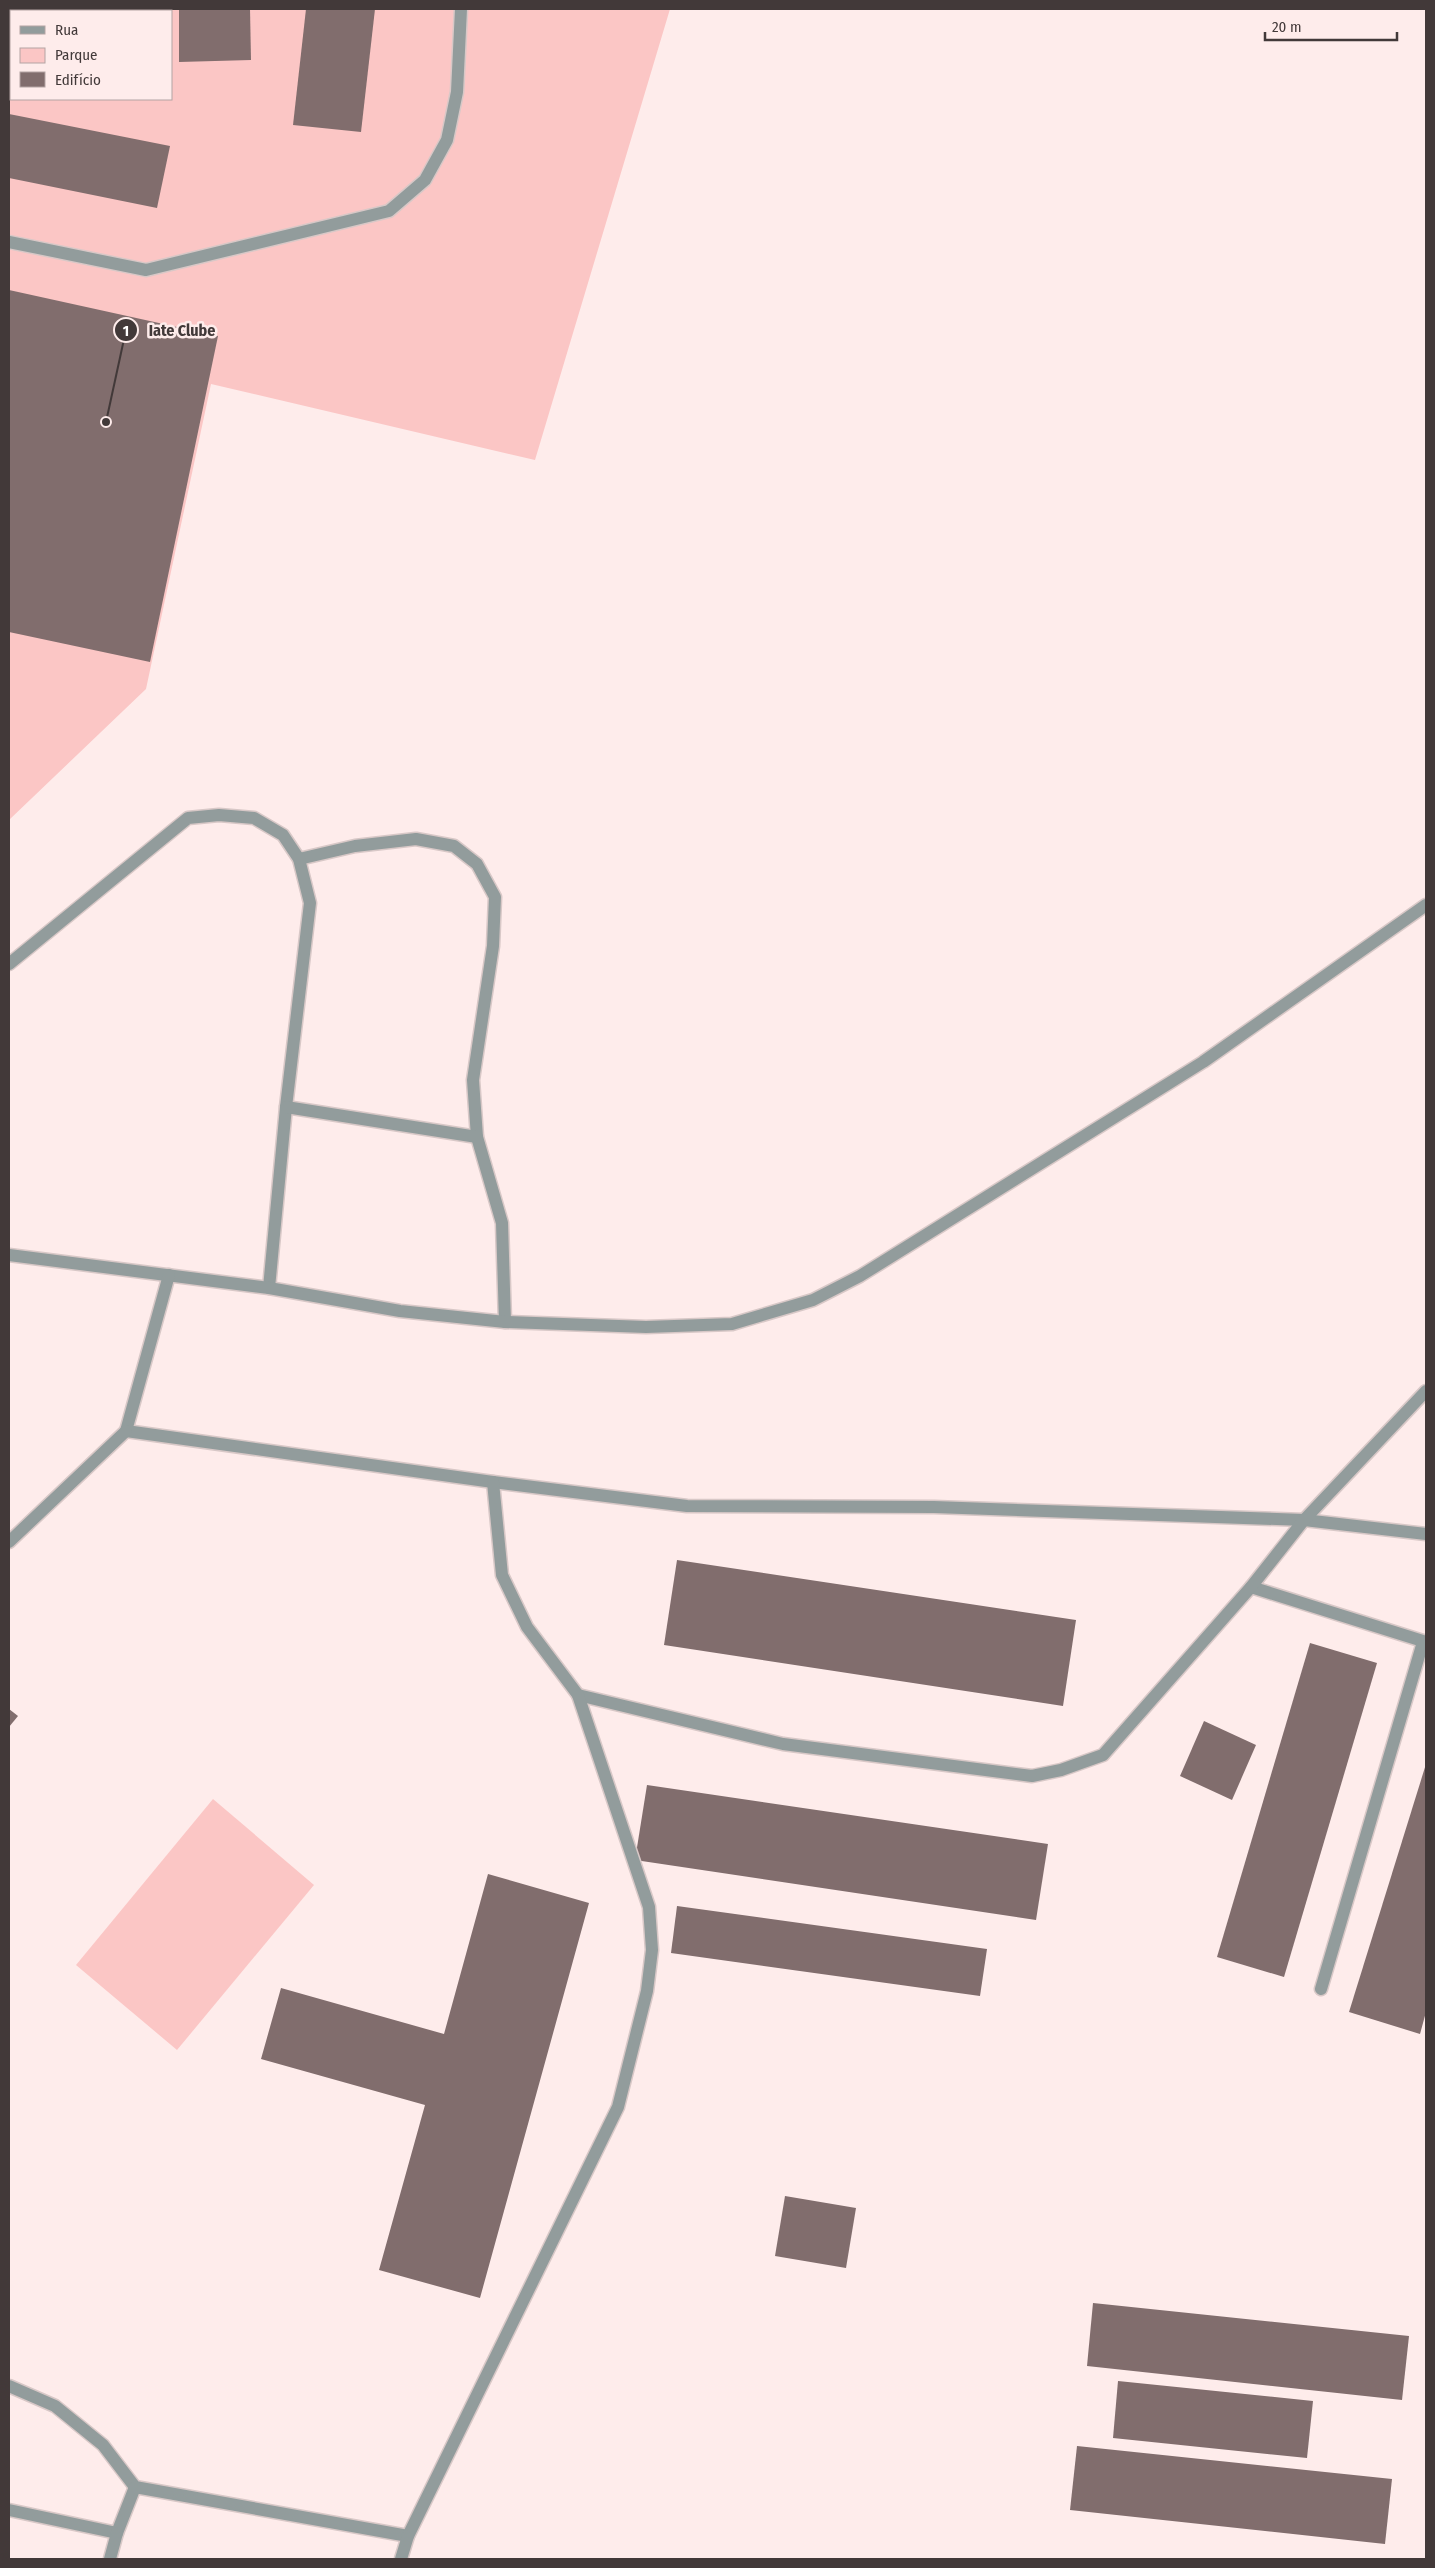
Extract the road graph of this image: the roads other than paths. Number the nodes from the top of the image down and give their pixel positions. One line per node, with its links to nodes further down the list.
1 (461, 9): 2 (lane)
2 (9, 242)
3 (299, 859): 5 (lane); 6 (lane); 7 (lane)
4 (1426, 905): 11 (lane)
5 (9, 964)
6 (286, 1107): 7 (lane); 10 (lane)
7 (477, 1137): 11 (lane)
8 (9, 1255): 9 (lane)
9 (169, 1275): 10 (lane); 13 (lane)
10 (269, 1288): 11 (lane)
11 (505, 1322)
12 (1426, 1391): 15 (lane)
13 (126, 1431): 14 (lane); 17 (lane)
14 (492, 1482): 15 (lane); 20 (lane)
15 (1304, 1520): 16 (lane); 18 (lane)
16 (1426, 1534)
17 (9, 1542)
18 (1251, 1587): 19 (lane); 20 (lane)
19 (1425, 1642): 21 (lane)
20 (578, 1695): 26 (lane)
21 (1321, 1989)
22 (9, 2386): 23 (lane)
23 (135, 2487): 25 (lane); 26 (lane)
24 (9, 2510): 25 (lane)
25 (117, 2533): 27 (lane)
26 (408, 2536): 28 (lane)
27 (110, 2559)
28 (401, 2559)

